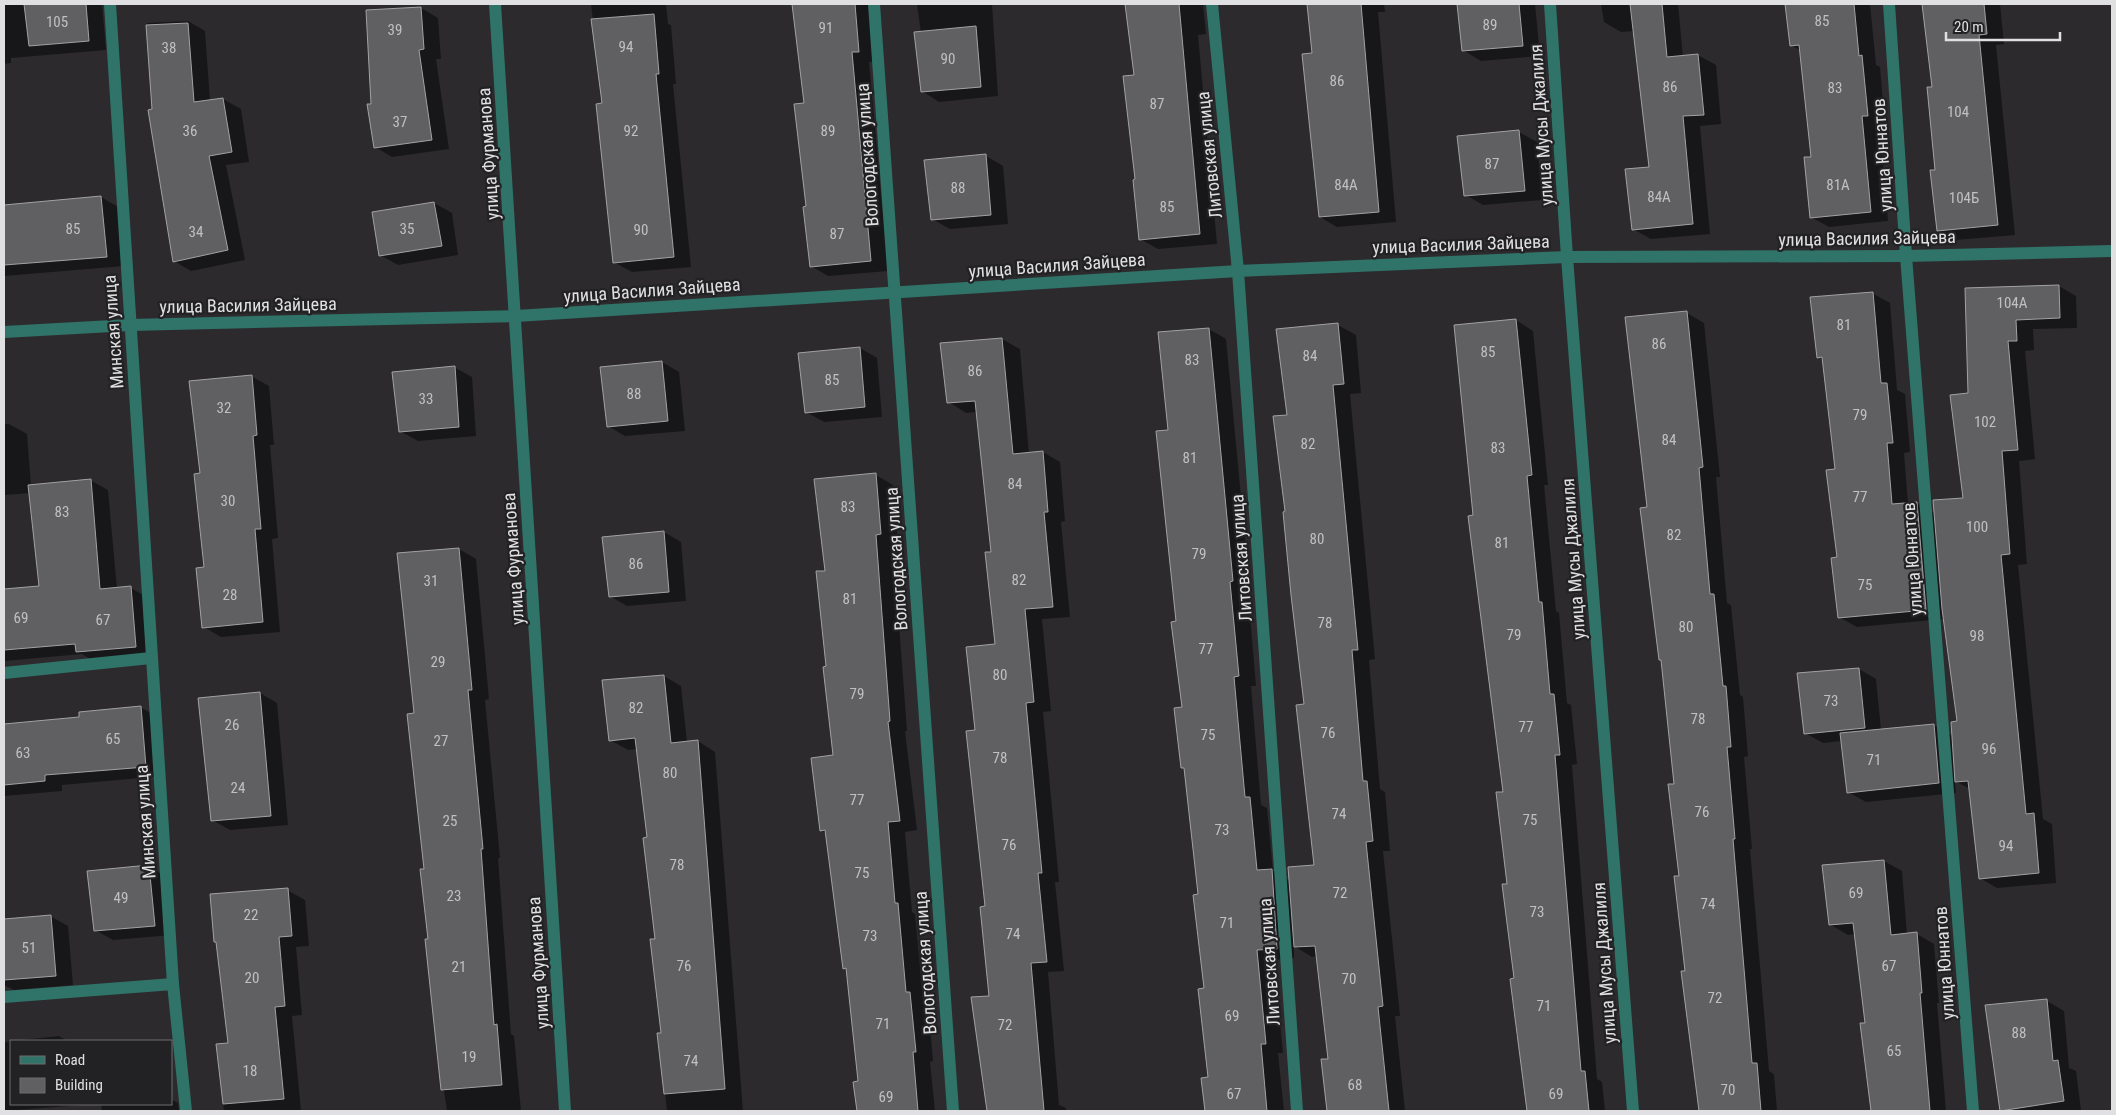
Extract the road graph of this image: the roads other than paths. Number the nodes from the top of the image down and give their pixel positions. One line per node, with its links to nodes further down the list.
1 (110, 4): 13 (street, Минская улица)
2 (495, 4): 12 (street, улица Фурманова)
3 (874, 4): 11 (street, Вологодская улица)
4 (1212, 4): 10 (street, Литовская улица)
5 (1550, 4): 9 (street, улица Мусы Джалиля)
6 (1889, 4): 8 (street, улица Юннатов)
7 (2112, 251): 8 (street, улица Василия Зайцева)
8 (1906, 256): 9 (street, улица Василия Зайцева); 24 (street, улица Юннатов)
9 (1567, 257): 10 (street, улица Василия Зайцева); 23 (street, улица Мусы Джалиля)
10 (1238, 271): 11 (street, улица Василия Зайцева); 22 (street, Литовская улица)
11 (895, 292): 12 (street, улица Василия Зайцева); 21 (street, Вологодская улица)
12 (516, 316): 13 (street, улица Василия Зайцева); 20 (street, улица Фурманова)
13 (130, 325): 14 (street, улица Василия Зайцева); 15 (street, Минская улица)
14 (4, 332)
15 (151, 658): 16 (street); 17 (street, Минская улица)
16 (4, 673)
17 (173, 984): 18 (street); 19 (street, Минская улица)
18 (4, 997)
19 (186, 1111)
20 (565, 1111)
21 (953, 1111)
22 (1297, 1111)
23 (1633, 1111)
24 (1973, 1111)

